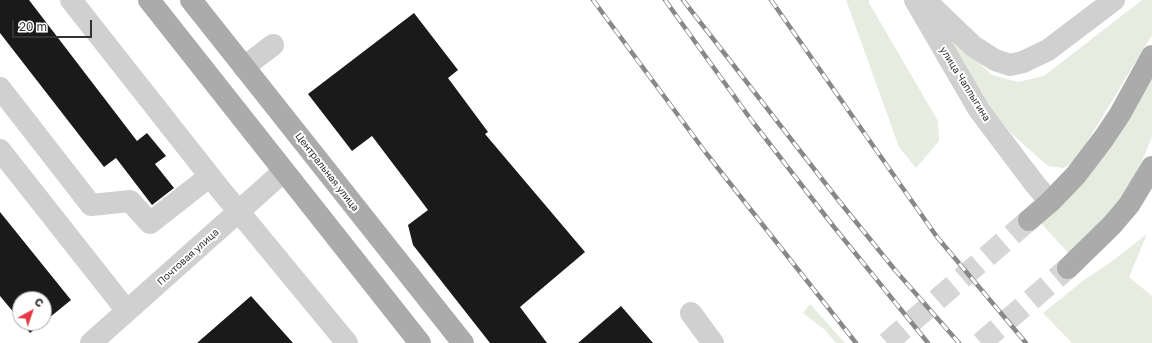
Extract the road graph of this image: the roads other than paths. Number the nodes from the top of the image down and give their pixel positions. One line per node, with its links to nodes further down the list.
1 (71, 0): 14 (street)
2 (149, 0): 13 (main road)
3 (915, 0): 15 (street, улица Чаплыгина)
4 (925, 0): 5 (street)
5 (1114, 0)
6 (199, 3): 9 (main road, Центральная улица)
7 (273, 45): 9 (street)
8 (1152, 56): 15 (main road)
9 (244, 68): 24 (main road, Центральная улица)
10 (0, 88): 14 (street)
11 (0, 150): 19 (street)
12 (1152, 167): 18 (main road)
13 (284, 171): 16 (street, Почтовая улица); 23 (main road)
14 (210, 176): 16 (street)
15 (1050, 202): 17 (main road)
16 (239, 211): 19 (street, Почтовая улица); 22 (street)
17 (1029, 220)
18 (1068, 268)
19 (128, 311): 21 (street, Почтовая улица)
20 (691, 313): 25 (street)
21 (91, 343)
22 (347, 343)
23 (420, 343)
24 (463, 343)
25 (713, 343)

